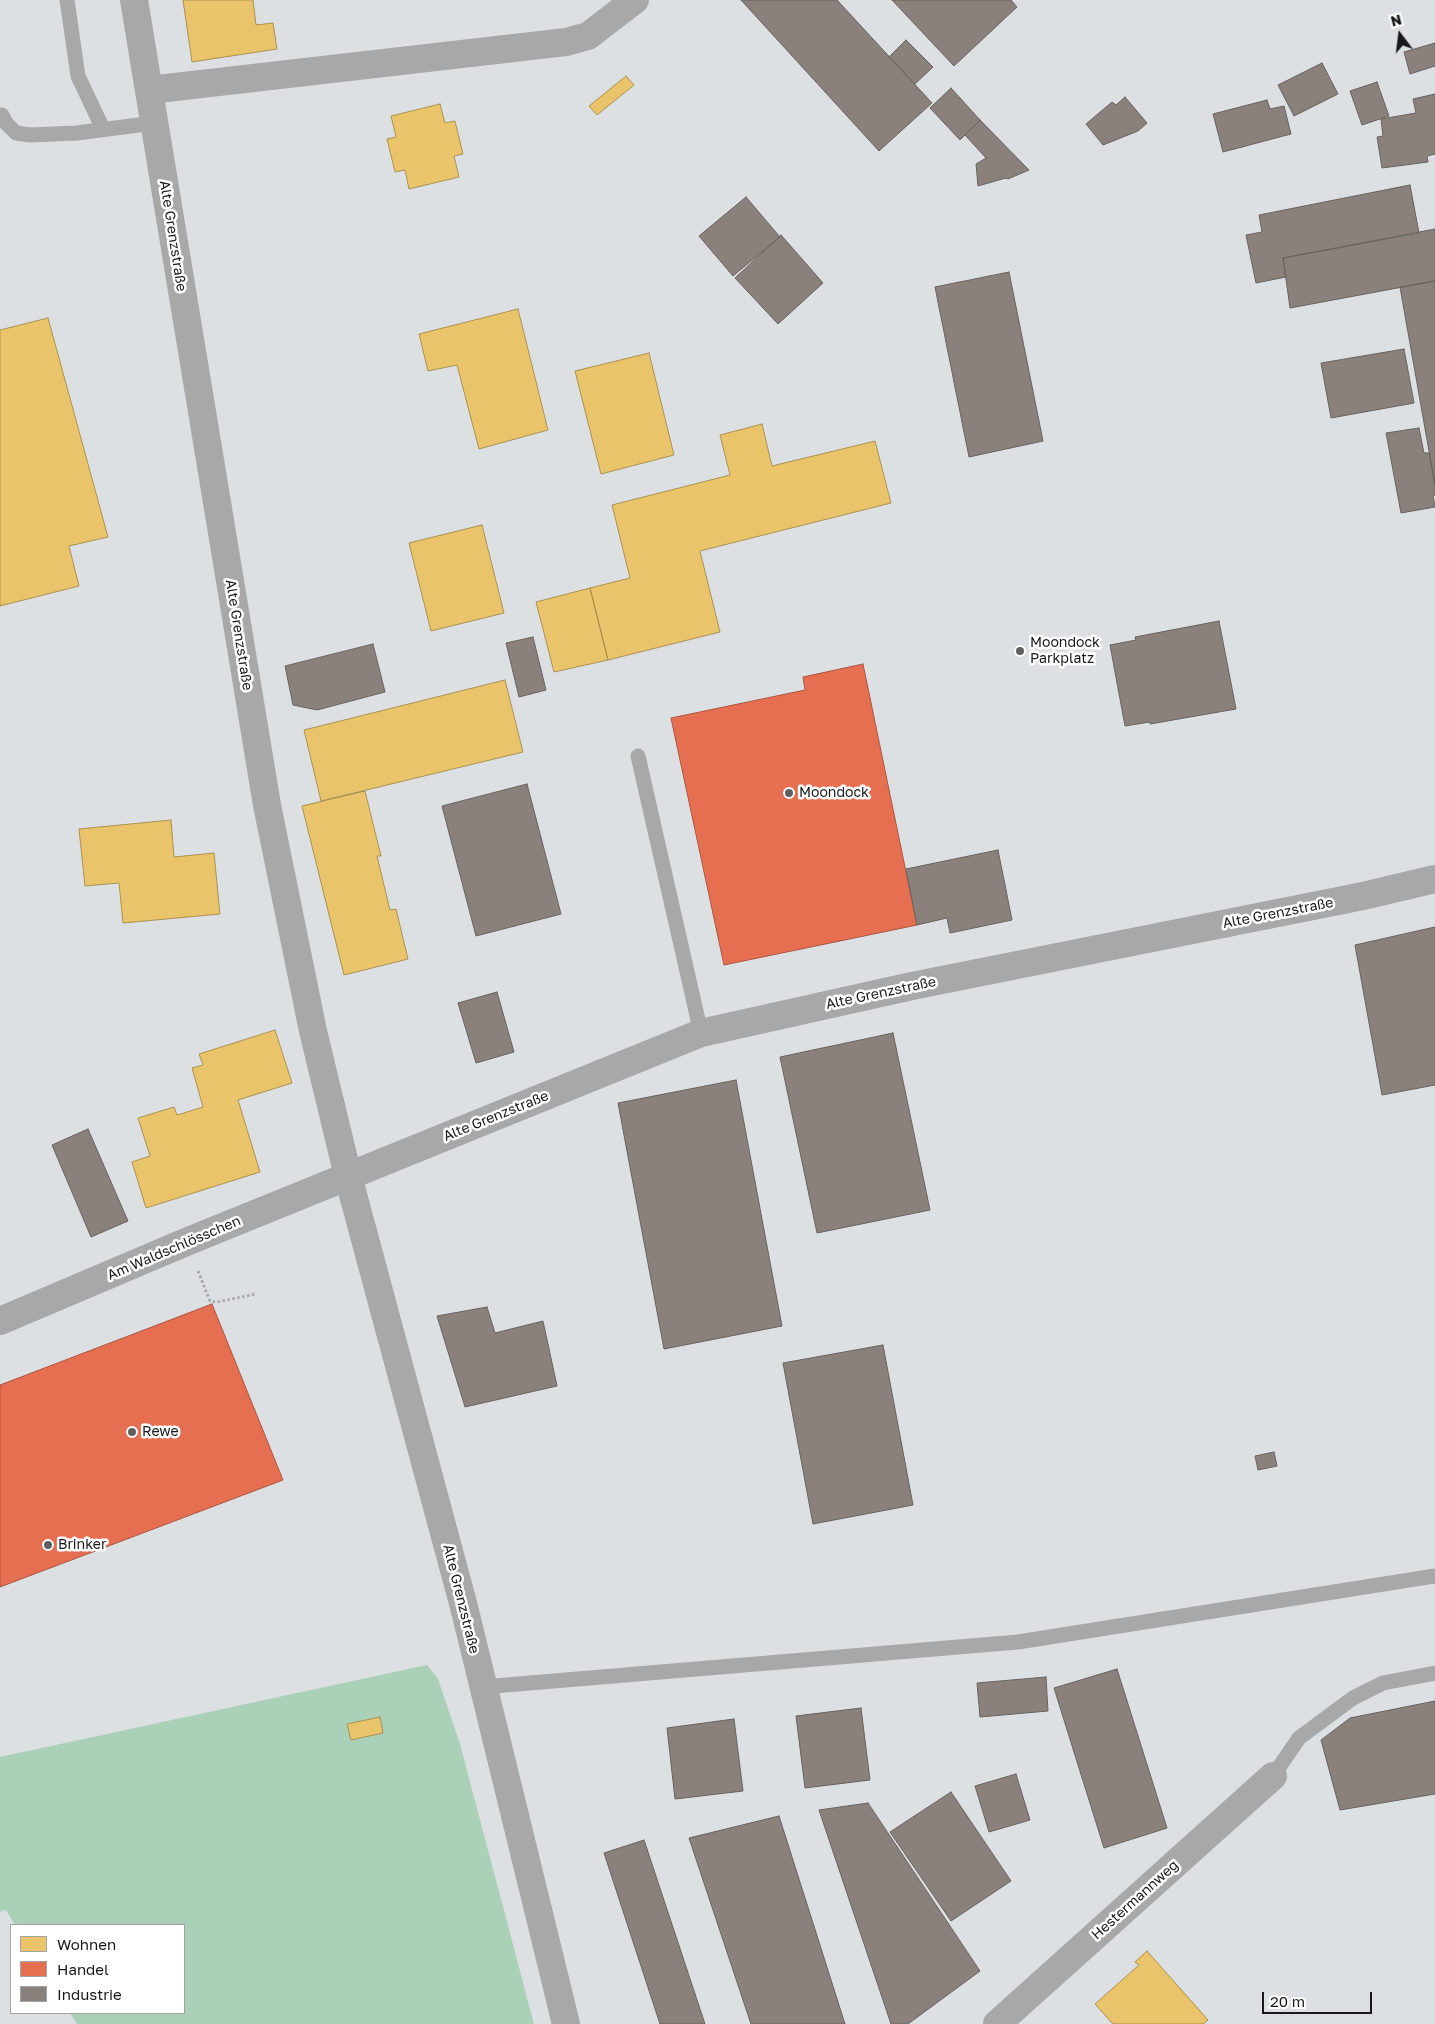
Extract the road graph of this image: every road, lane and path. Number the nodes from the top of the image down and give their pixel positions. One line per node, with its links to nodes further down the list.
1 (67, 0): 7 (lane)
2 (134, 0): 4 (street, Alte Grenzstraße)
3 (635, 0): 4 (street)
4 (149, 90): 6 (street, Alte Grenzstraße)
5 (2, 114): 7 (lane)
6 (154, 123): 7 (lane); 11 (street, Alte Grenzstraße)
7 (103, 129)
8 (638, 756): 10 (lane)
9 (1435, 879): 10 (street, Alte Grenzstraße)
10 (701, 1033): 11 (street, Alte Grenzstraße)
11 (348, 1176): 12 (street, Am Waldschlösschen); 17 (street, Alte Grenzstraße)
12 (186, 1242): 13 (path); 14 (street, Am Waldschlösschen)
13 (256, 1294)
14 (0, 1321)
15 (1435, 1576): 17 (lane)
16 (1435, 1674): 18 (lane)
17 (482, 1687): 19 (street, Alte Grenzstraße)
18 (1273, 1776): 20 (street, Hestermannweg)
19 (566, 2024)
20 (997, 2024)

